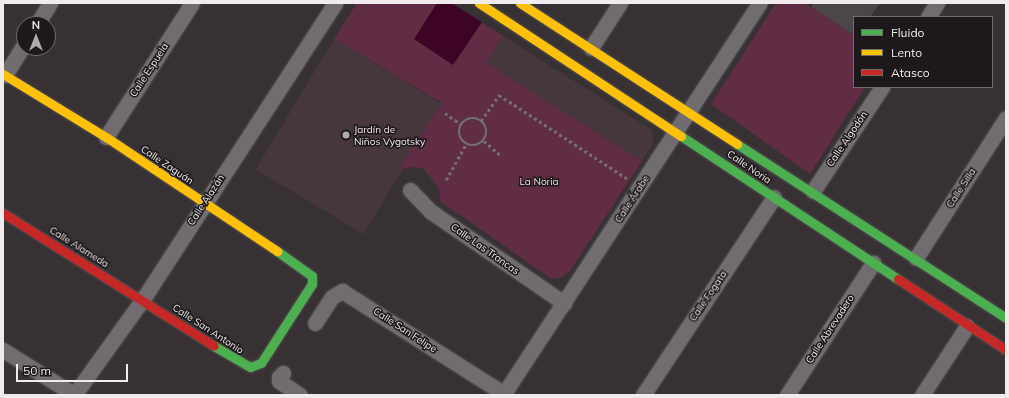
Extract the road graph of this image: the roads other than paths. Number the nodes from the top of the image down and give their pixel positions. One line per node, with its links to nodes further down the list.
1 (50, 3): 9 (street)
2 (192, 3): 18 (street, Calle Espuela)
3 (335, 3): 22 (street, Calle Alazán)
4 (479, 3): 17 (street, Calle Noria)
5 (520, 3): 11 (street, Calle Noria)
6 (620, 3): 11 (street)
7 (760, 3): 15 (street, Calle Árabe)
8 (937, 3): 10 (street)
9 (42, 16)
10 (929, 16)
11 (591, 48): 15 (street, Calle Noria)
12 (16, 56): 13 (street)
13 (4, 75): 18 (street, Calle Zaguán)
14 (881, 88): 20 (street, Calle Algodón)
15 (689, 112): 17 (street, Calle Árabe); 20 (street, Calle Noria)
16 (1006, 118): 24 (street, Calle Silla)
17 (677, 132): 21 (street, Calle Noria); 28 (street, Calle Árabe)
18 (106, 137): 22 (street, Calle Zaguán)
19 (410, 190): 28 (street, Calle Las Trancas)
20 (813, 191): 24 (street, Calle Noria)
21 (774, 197): 25 (street, Calle Noria); 38 (street, Calle Fogata)
22 (204, 203): 26 (street, Calle Zaguán); 27 (street, Calle Alazán)
23 (3, 213): 27 (street, Calle Alameda)
24 (916, 258): 29 (street, Calle Noria)
25 (874, 263): 31 (street, Calle Noria); 39 (street, Calle Abrevadero)
26 (313, 280): 27 (street, Calle San Antonio)
27 (143, 299): 36 (street, Calle Alazán)
28 (564, 303): 35 (street, Calle Árabe)
29 (1006, 318)
30 (315, 323): 35 (street, Calle San Felipe)
31 (967, 326): 33 (street, Calle Noria); 40 (street)
32 (3, 350): 36 (street)
33 (1006, 350)
34 (281, 376): 37 (street)
35 (504, 394)
36 (75, 395)
37 (300, 395)
38 (643, 395)
39 (787, 395)
40 (922, 395)

